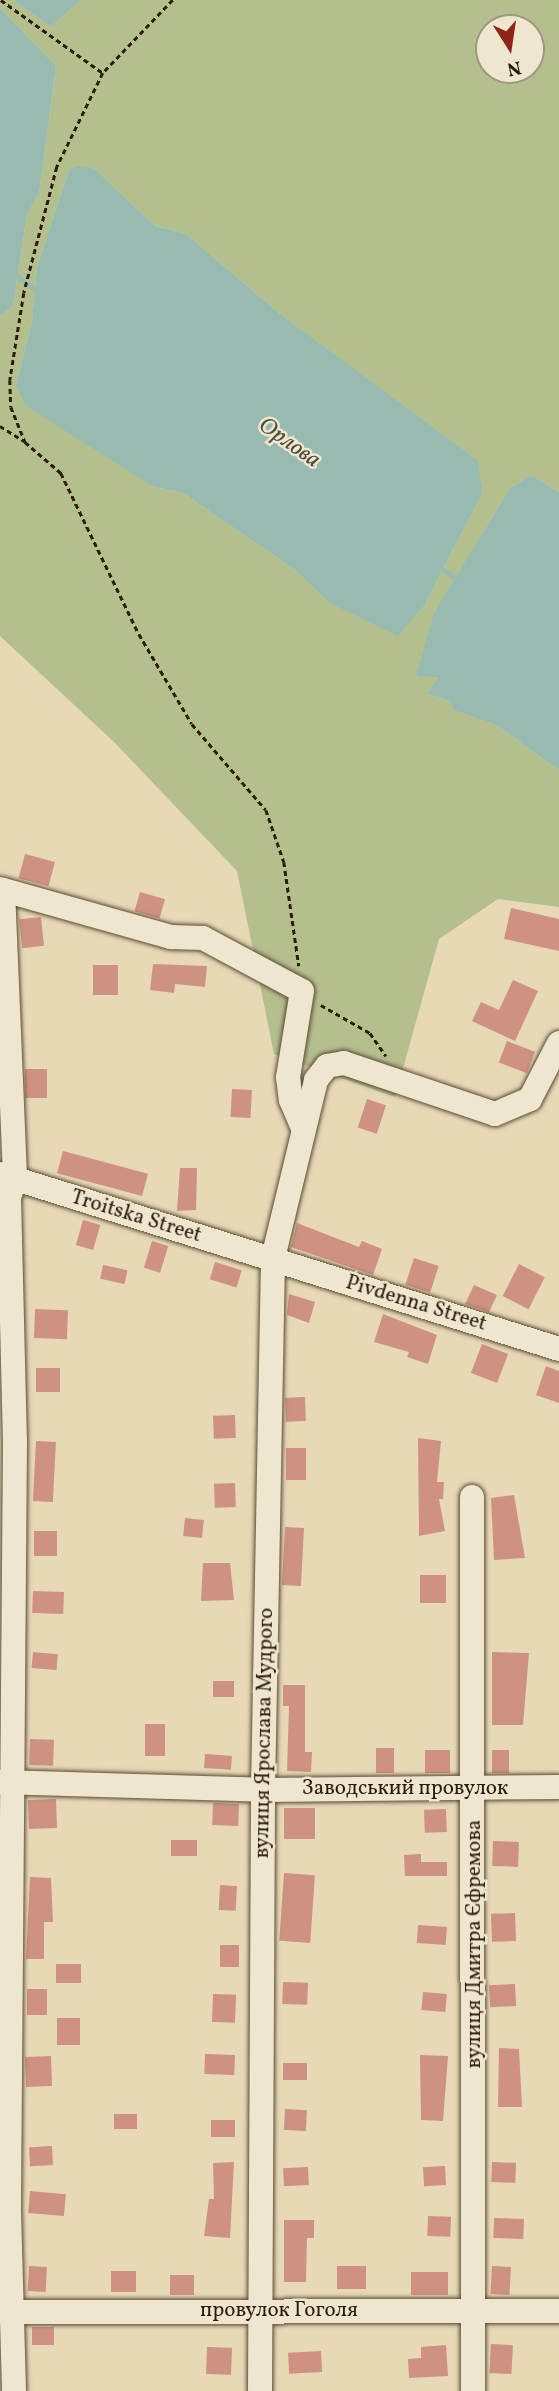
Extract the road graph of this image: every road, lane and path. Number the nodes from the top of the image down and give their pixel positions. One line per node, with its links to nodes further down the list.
1 (1, 0): 3 (path)
2 (173, 0): 3 (path)
3 (103, 74): 5 (path)
4 (0, 426): 5 (path)
5 (25, 442): 7 (path)
6 (1, 890): 7 (street); 11 (street)
7 (302, 992): 9 (path); 10 (street)
8 (559, 1043): 9 (street)
9 (388, 1080): 10 (street, вулиця Ярослава Мудрого)
10 (303, 1128): 12 (street, вулиця Ярослава Мудрого)
11 (7, 1176): 12 (street, Troitska Street); 15 (street)
12 (273, 1258): 13 (street, Pivdenna Street); 17 (street, вулиця Ярослава Мудрого)
13 (559, 1349)
14 (472, 1497): 18 (street, вулиця Дмитра Єфремова)
15 (7, 1782): 17 (street, Заводський провулок); 19 (street)
16 (559, 1787): 18 (street, Заводський провулок)
17 (263, 1790): 18 (street, Заводський провулок); 20 (street, вулиця Ярослава Мудрого)
18 (475, 1791): 21 (street, вулиця Дмитра Єфремова)
19 (6, 2311): 20 (street, провулок Гоголя); 23 (street)
20 (261, 2311): 21 (street, провулок Гоголя); 24 (street, вулиця Ярослава Мудрого)
21 (474, 2311): 22 (street, провулок Гоголя); 25 (street, вулиця Дмитра Єфремова)
22 (559, 2311)
23 (13, 2391)
24 (260, 2391)
25 (473, 2391)

